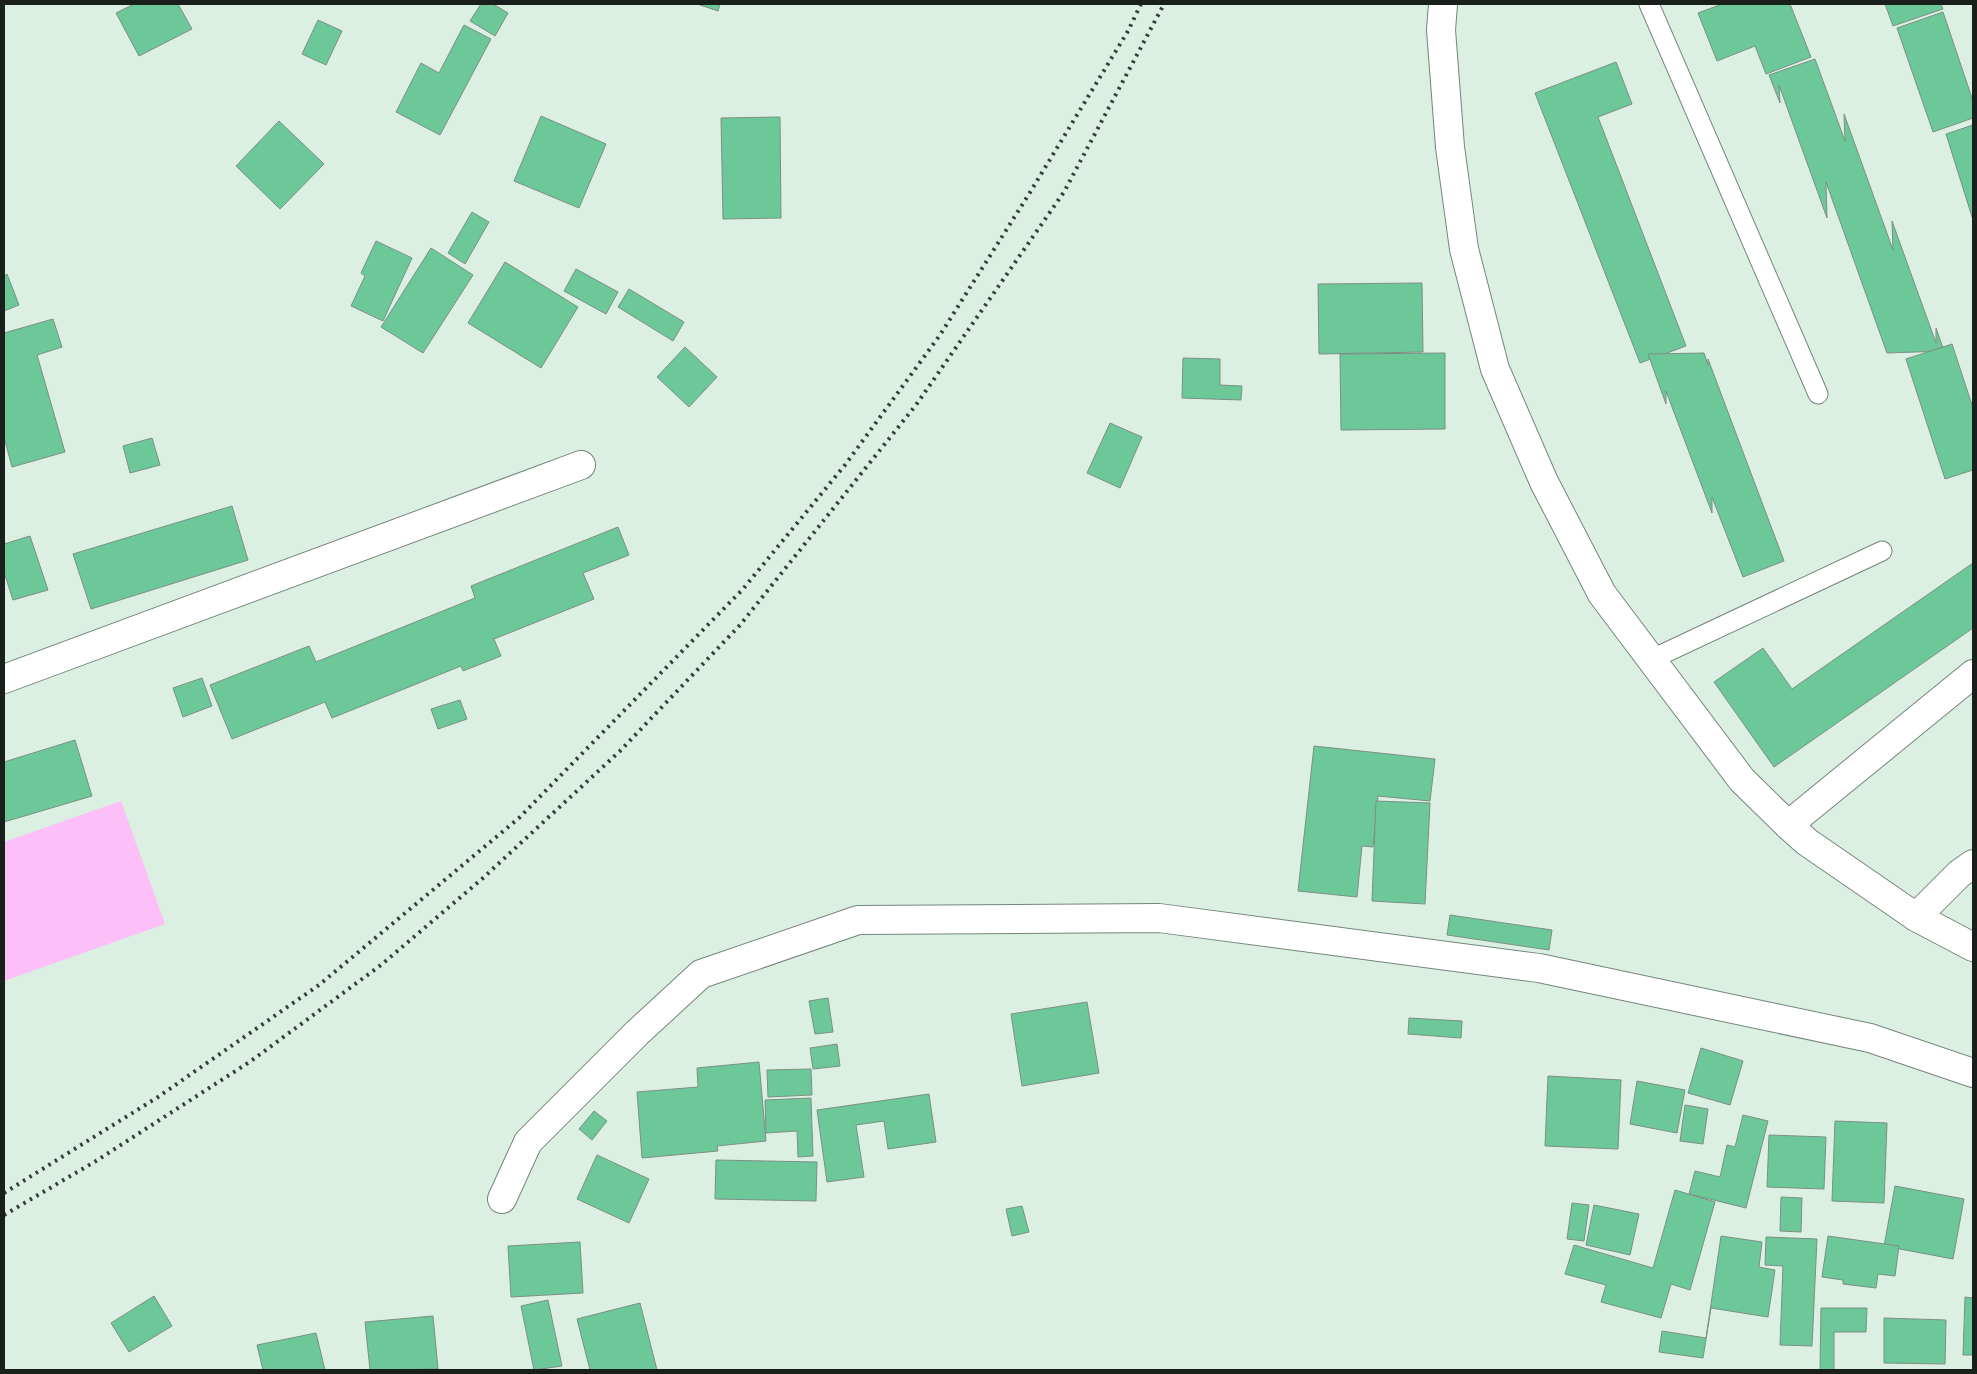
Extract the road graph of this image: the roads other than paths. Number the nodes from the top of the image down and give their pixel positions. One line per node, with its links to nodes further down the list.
1 (1443, 4): 6 (street)
2 (1649, 4): 3 (lane)
3 (1818, 394)
4 (581, 465): 8 (street)
5 (1882, 551): 6 (lane)
6 (1650, 660): 9 (street)
7 (1973, 674): 9 (street)
8 (4, 679)
9 (1788, 824): 11 (street)
10 (1973, 864): 11 (street)
11 (1916, 917): 12 (street)
12 (1973, 947)
13 (1973, 1073): 14 (street)
14 (502, 1198)

